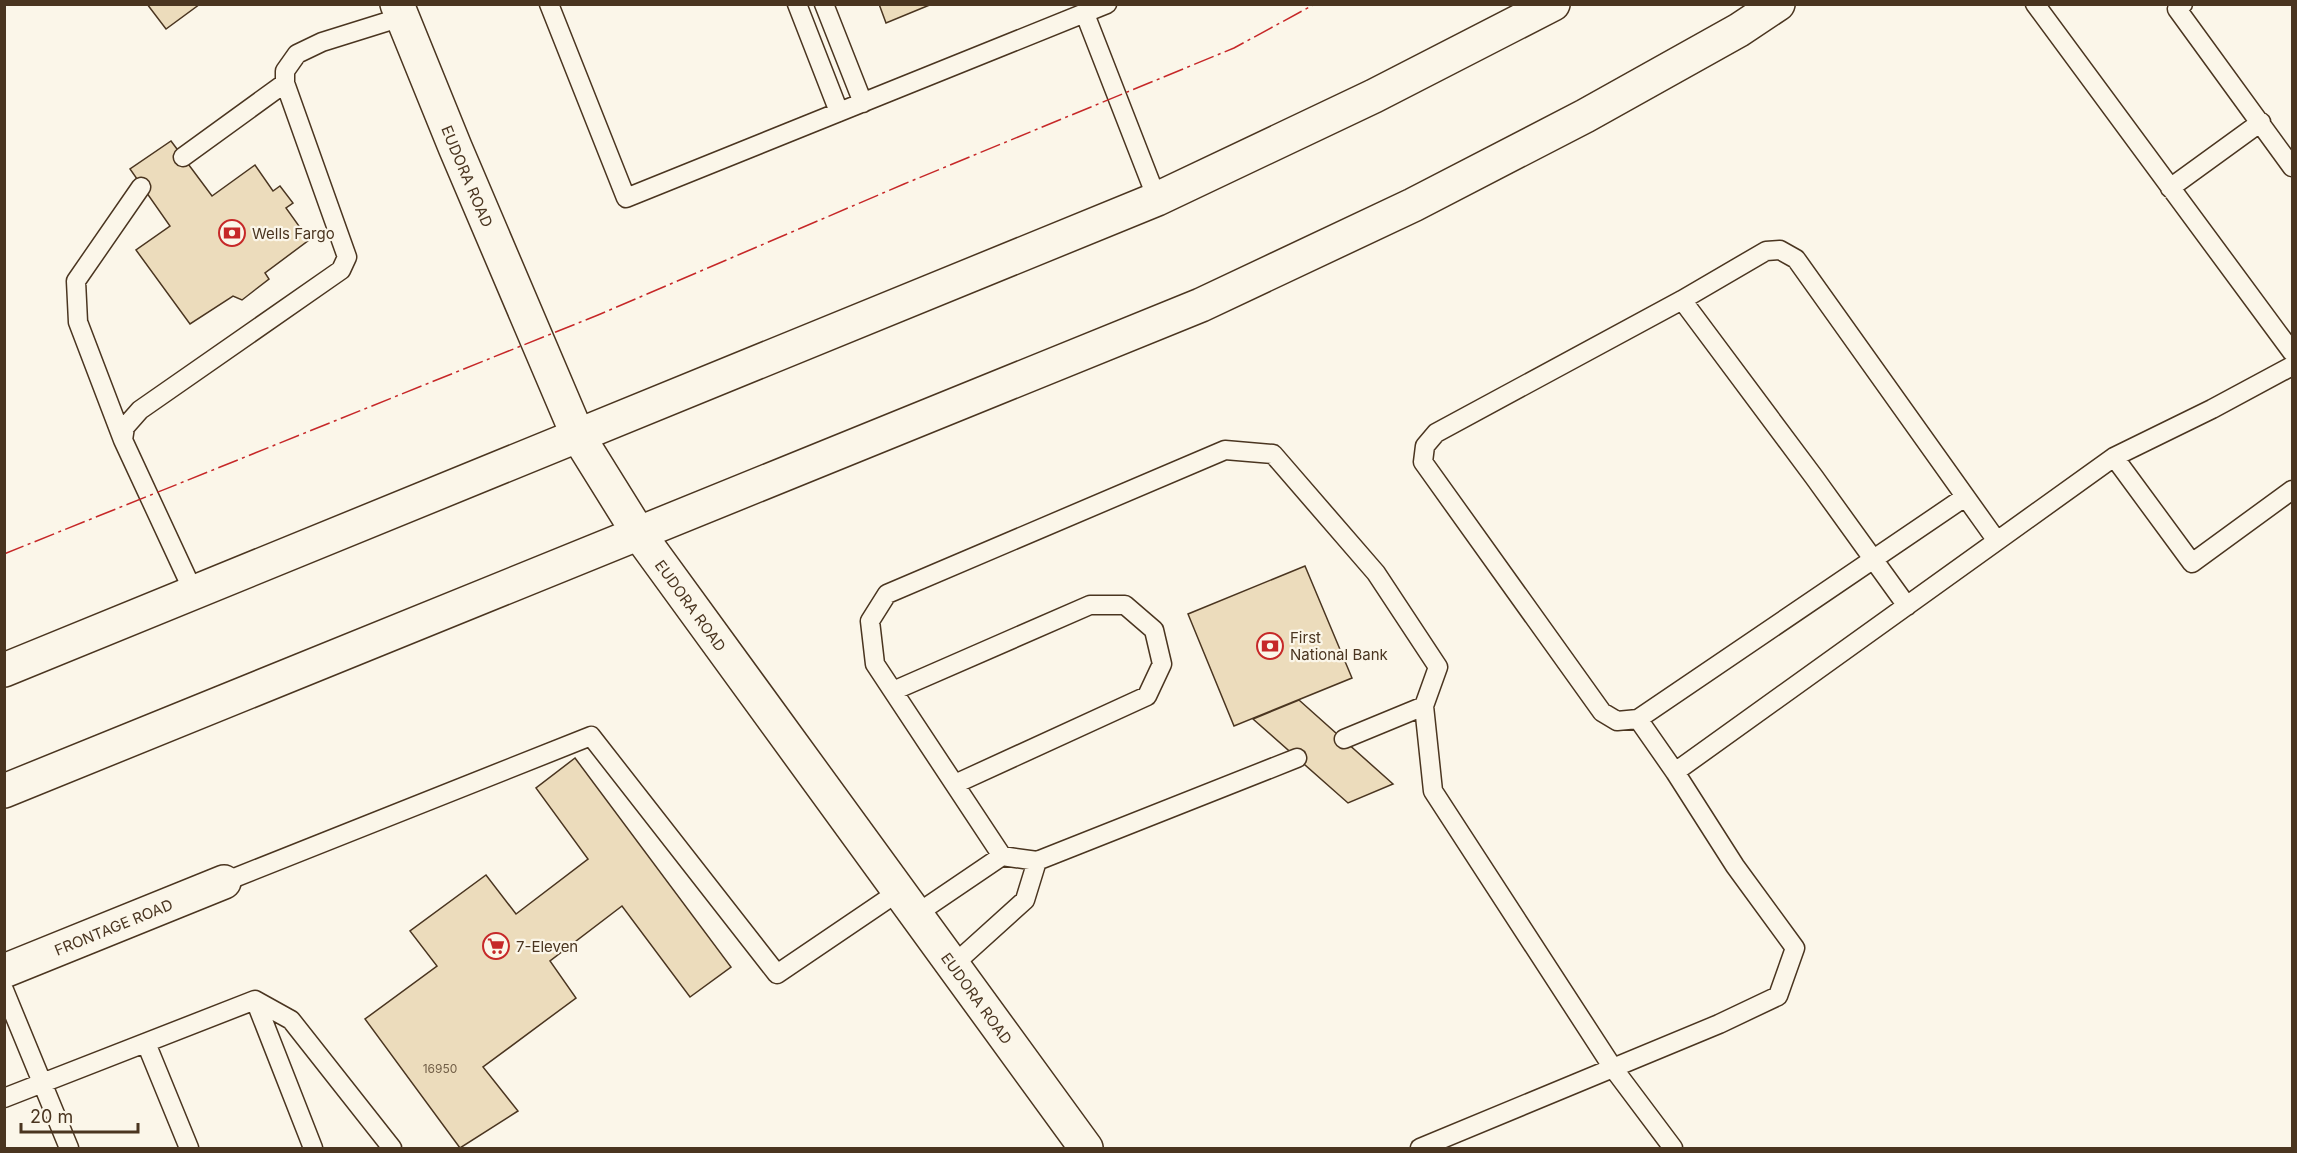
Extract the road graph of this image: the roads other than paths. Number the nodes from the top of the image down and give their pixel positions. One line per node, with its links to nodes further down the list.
1 (549, 4): 13 (lane)
2 (796, 4): 13 (lane)
3 (824, 4): 12 (lane)
4 (1107, 4): 10 (lane)
5 (1554, 4): 19 (main road)
6 (1778, 4): 28 (main road)
7 (2035, 4): 18 (lane)
8 (2183, 4): 14 (lane)
9 (400, 11): 11 (lane); 23 (main road, EUDORA ROAD)
10 (1085, 14): 12 (lane); 19 (lane)
11 (285, 83): 15 (lane); 24 (lane)
12 (863, 103): 13 (lane)
13 (839, 112)
14 (2261, 122): 16 (lane); 18 (lane)
15 (183, 157)
16 (2292, 166)
17 (141, 187): 24 (lane)
18 (2170, 188): 21 (lane)
19 (1157, 200): 23 (main road)
20 (1682, 300): 27 (lane); 30 (lane); 36 (lane)
21 (2292, 352)
22 (2292, 366): 25 (lane)
23 (578, 436): 28 (main road, EUDORA ROAD); 31 (main road)
24 (123, 440): 31 (lane)
25 (2114, 457): 26 (lane); 29 (lane)
26 (2292, 490)
27 (1965, 496): 29 (lane); 30 (lane)
28 (639, 534): 41 (main road); 45 (main road, EUDORA ROAD)
29 (1997, 541): 32 (lane)
30 (1874, 559): 32 (lane); 36 (lane)
31 (194, 593): 33 (main road)
32 (1907, 606): 39 (lane)
33 (4, 670)
34 (893, 691): 35 (lane); 40 (lane); 40 (lane)
35 (1424, 706): 37 (lane); 51 (lane)
36 (1638, 719): 39 (lane)
37 (1344, 739)
38 (1297, 758): 43 (lane)
39 (1675, 772): 51 (lane)
40 (955, 784): 42 (lane)
41 (4, 791)
42 (1002, 856): 43 (lane); 45 (lane)
43 (1037, 861): 46 (lane)
44 (224, 882): 45 (lane); 47 (main road, FRONTAGE ROAD)
45 (907, 903): 46 (main road, EUDORA ROAD)
46 (952, 966): 58 (main road, EUDORA ROAD)
47 (4, 971)
48 (4, 990): 52 (lane)
49 (255, 1000): 50 (lane); 56 (lane); 57 (lane)
50 (146, 1043): 52 (lane); 55 (lane)
51 (1614, 1068): 59 (lane); 60 (lane)
52 (42, 1083): 53 (lane); 54 (lane)
53 (4, 1098)
54 (69, 1149)
55 (189, 1149)
56 (313, 1149)
57 (392, 1149)
58 (1086, 1149)
59 (1420, 1149)
60 (1673, 1149)

